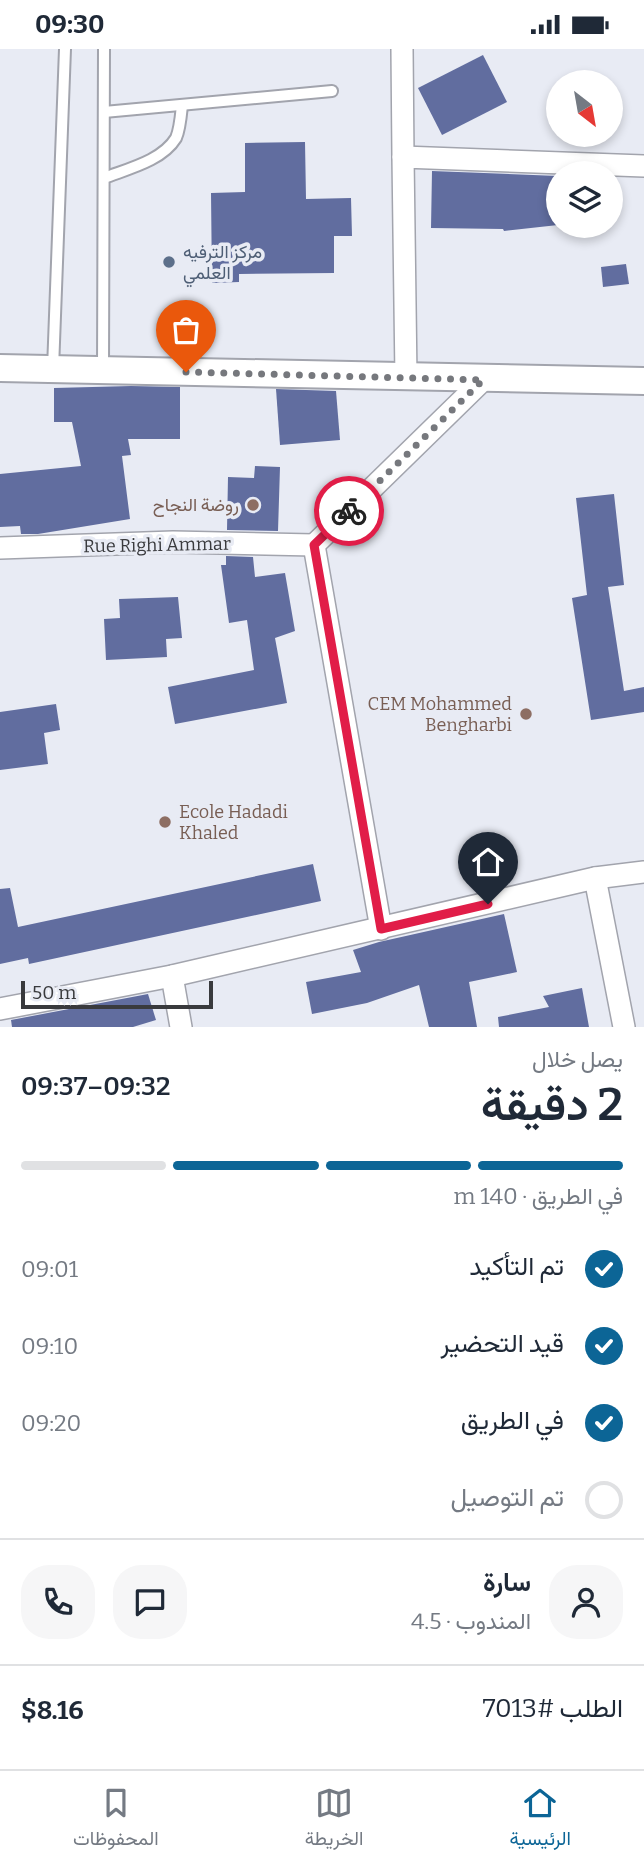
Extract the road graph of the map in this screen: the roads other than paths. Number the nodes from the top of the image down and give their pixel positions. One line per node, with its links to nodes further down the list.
1 (65, 49): 11 (lane)
2 (104, 49): 6 (lane)
3 (402, 49): 7 (street)
4 (332, 91): 5 (lane)
5 (182, 105): 6 (lane); 9 (lane)
6 (104, 112): 9 (lane)
7 (403, 157): 8 (street); 13 (street)
8 (644, 166)
9 (104, 178): 12 (lane)
10 (0, 368): 11 (street)
11 (53, 369): 12 (street)
12 (103, 370): 13 (street)
13 (405, 377): 14 (street)
14 (483, 380): 15 (street); 16 (street)
15 (644, 381)
16 (314, 545): 17 (street, Rue Righi Ammar); 20 (street)
17 (0, 548)
18 (644, 872): 19 (street)
19 (595, 878): 20 (street); 24 (street)
20 (381, 929): 21 (street)
21 (172, 976): 22 (street); 23 (street)
22 (0, 1009)
23 (181, 1027)
24 (624, 1027)

